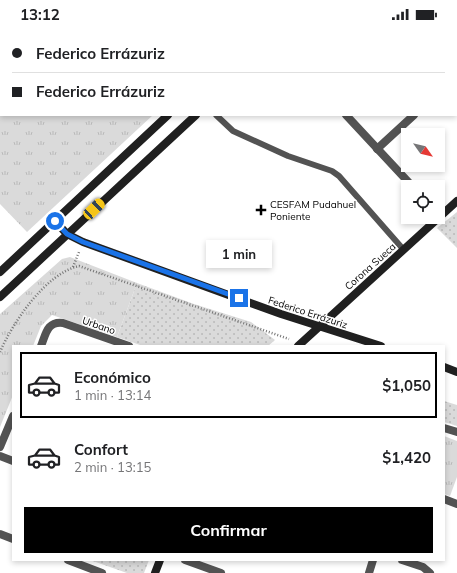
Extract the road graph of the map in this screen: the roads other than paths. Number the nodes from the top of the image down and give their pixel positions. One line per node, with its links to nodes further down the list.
1 (167, 116): 10 (street)
2 (195, 116): 12 (street)
3 (217, 116): 13 (lane)
4 (347, 116): 6 (street)
5 (413, 116): 6 (street)
6 (377, 149): 7 (street)
7 (406, 180)
8 (457, 201): 9 (street, Corona Sueca)
9 (445, 210)
10 (55, 221): 12 (street, Federico Errázuriz); 14 (street)
11 (430, 224): 13 (street, Corona Sueca)
12 (67, 234): 15 (street); 16 (street, Federico Errázuriz)
13 (404, 249): 16 (street, Corona Sueca)
14 (0, 272)
15 (0, 297)
16 (319, 326): 17 (street, Corona Sueca); 20 (street, Federico Errázuriz)
17 (299, 344)
18 (41, 345): 19 (street, Urbano)
19 (126, 345)
20 (378, 345)
21 (445, 367): 22 (street)
22 (457, 372)
23 (12, 418): 26 (street)
24 (445, 428): 25 (street)
25 (457, 432)
26 (0, 447)
27 (0, 456): 28 (street)
28 (12, 461)
29 (445, 499): 30 (street)
30 (457, 504)
31 (0, 534): 32 (street)
32 (12, 539)
33 (72, 561): 38 (street)
34 (160, 561): 39 (street)
35 (188, 561): 40 (street)
36 (373, 561): 41 (street)
37 (405, 561): 42 (street)
38 (102, 573)
39 (155, 573)
40 (221, 573)
41 (369, 573)
42 (430, 573)

